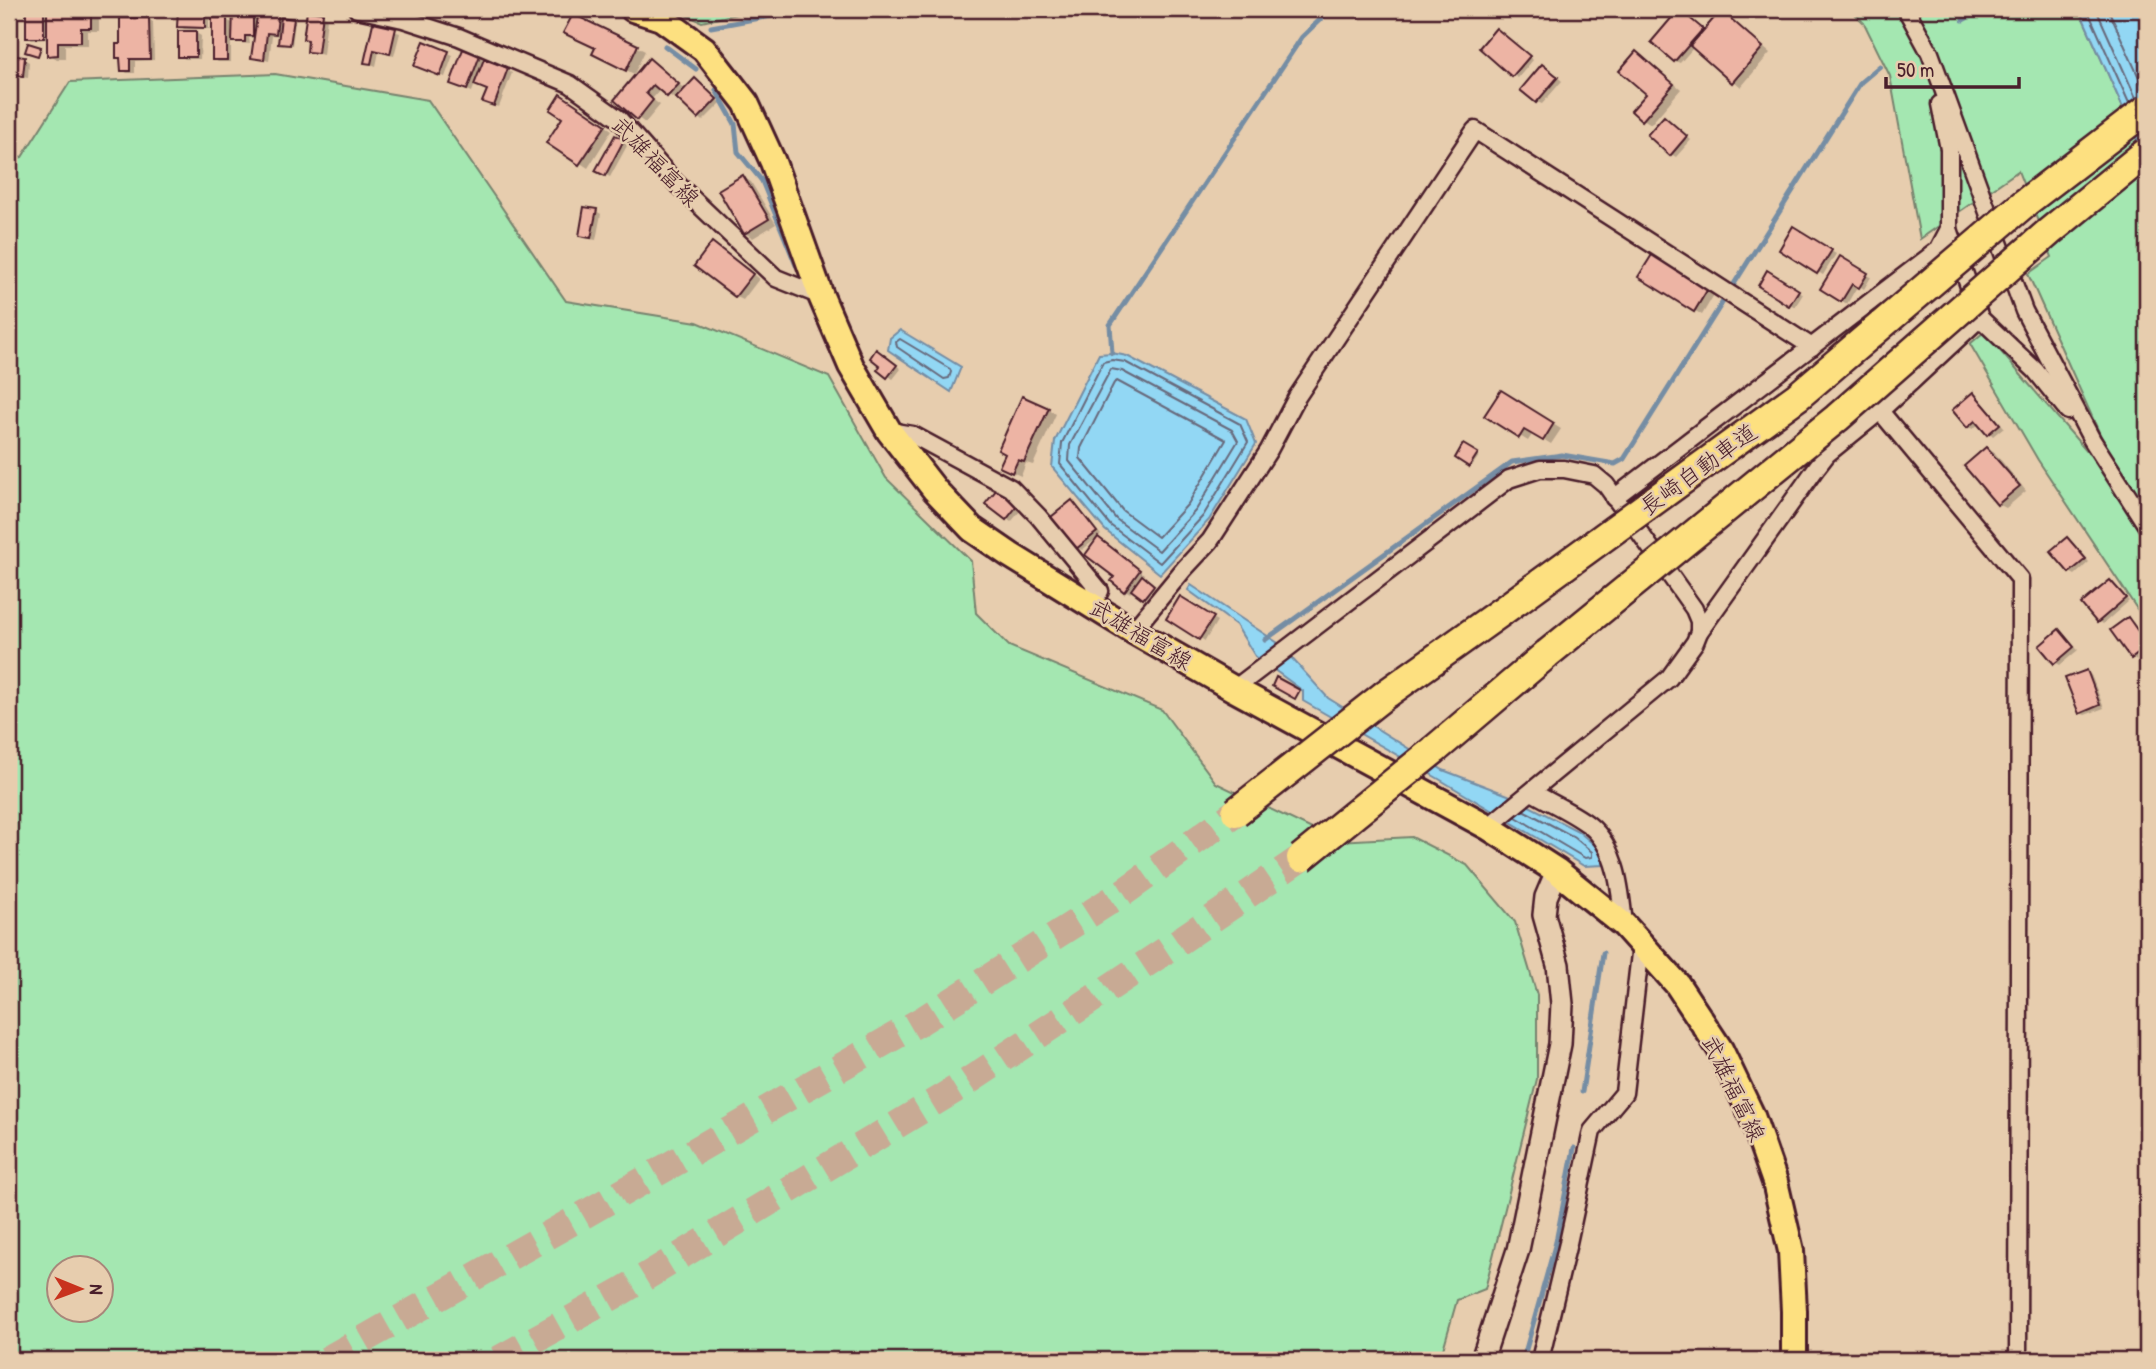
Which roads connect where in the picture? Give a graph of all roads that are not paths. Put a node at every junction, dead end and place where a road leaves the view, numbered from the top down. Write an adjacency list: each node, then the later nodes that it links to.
1 (357, 9): 8 (street, 武雄福富線)
2 (634, 9): 8 (main road, 武雄福富線)
3 (1906, 9): 4 (street)
4 (1930, 53): 7 (street); 13 (street)
5 (2147, 108): 21 (highway, 長崎自動車道, bridge)
6 (2147, 152): 23 (highway, 長崎自動車道, bridge)
7 (1949, 229): 9 (street); 10 (street)
8 (821, 296): 12 (main road, 武雄福富線)
9 (1980, 318): 11 (street); 13 (street)
10 (1812, 347): 14 (street); 17 (street)
11 (1880, 411): 18 (street); 30 (street)
12 (889, 431): 16 (main road, 武雄福富線); 16 (street)
13 (2092, 440): 15 (street)
14 (1614, 498): 18 (street); 19 (street)
15 (2147, 526)
16 (1093, 606): 17 (main road, 武雄福富線)
17 (1133, 631): 19 (main road, 武雄福富線)
18 (1699, 632): 20 (street)
19 (1234, 689): 22 (main road, 武雄福富線)
20 (1529, 794): 22 (street); 25 (street)
21 (1236, 812)
22 (1493, 823): 24 (main road, 武雄福富線)
23 (1301, 858)
24 (1558, 872): 25 (main road, 武雄福富線); 27 (street)
25 (1624, 925): 26 (main road, 武雄福富線)
26 (1641, 945): 28 (street); 29 (main road, 武雄福富線)
27 (1482, 1360)
28 (1540, 1360)
29 (1794, 1360)
30 (2018, 1360)

